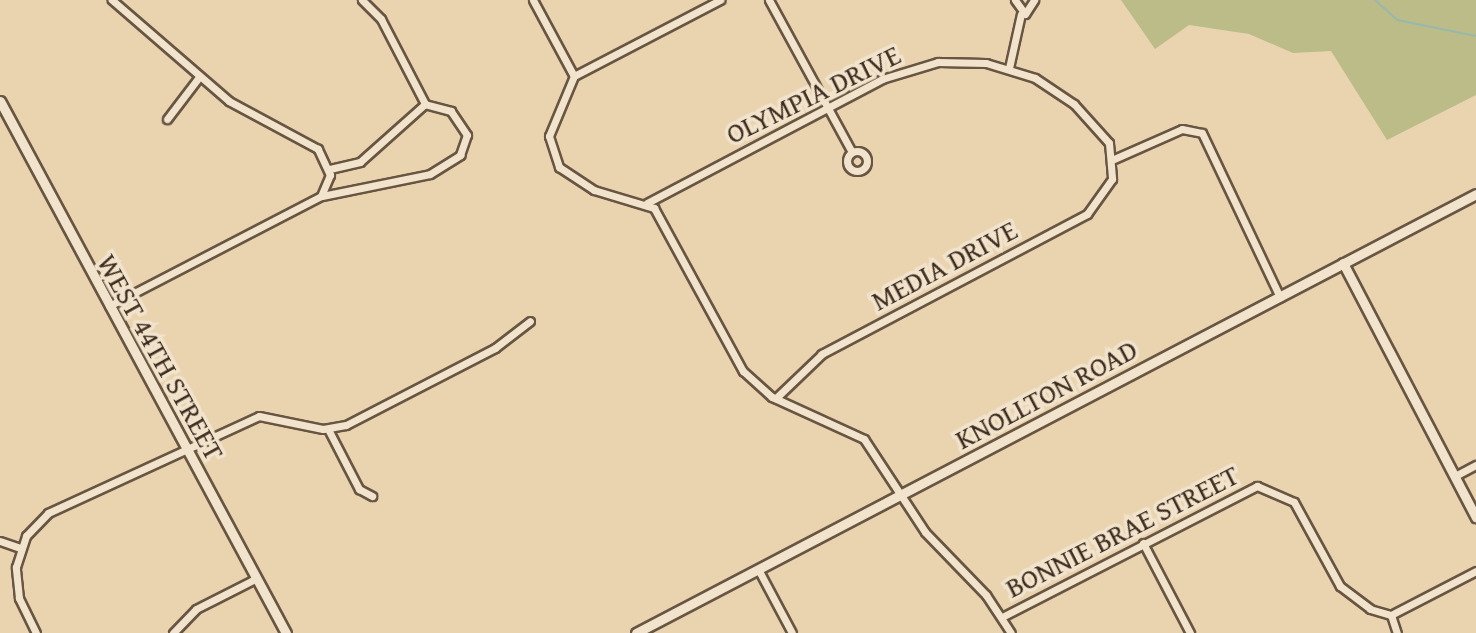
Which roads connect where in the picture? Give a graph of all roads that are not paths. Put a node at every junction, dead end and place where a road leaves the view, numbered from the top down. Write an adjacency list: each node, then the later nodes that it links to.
1 (112, 0): 11 (street)
2 (362, 0): 13 (street)
3 (533, 0): 10 (street)
4 (720, 0): 10 (street)
5 (769, 0): 14 (street)
6 (1015, 0): 8 (street)
7 (1034, 0): 8 (street)
8 (1021, 14): 9 (street)
9 (1009, 68): 14 (street, OLYMPIA DRIVE); 17 (street, OLYMPIA DRIVE)
10 (574, 76): 21 (street)
11 (199, 77): 15 (street); 18 (street)
12 (0, 101): 24 (street, WEST 44TH STREET)
13 (425, 104): 18 (street); 20 (street)
14 (829, 106): 16 (street); 21 (street, OLYMPIA DRIVE)
15 (167, 119)
16 (852, 152)
17 (1114, 159): 23 (street); 26 (street, MEDIA DRIVE)
18 (330, 169): 20 (street)
19 (1476, 194): 22 (street, KNOLLTON ROAD)
20 (321, 196): 24 (street)
21 (647, 203): 26 (street)
22 (1343, 263): 23 (street, KNOLLTON ROAD); 30 (street)
23 (1280, 297): 31 (street, KNOLLTON ROAD)
24 (107, 307): 28 (street, WEST 44TH STREET)
25 (530, 321): 27 (street)
26 (776, 398): 31 (street)
27 (328, 429): 28 (street); 32 (street)
28 (189, 451): 36 (street); 39 (street, WEST 44TH STREET)
29 (1476, 465): 30 (street)
30 (1455, 476): 33 (street)
31 (901, 494): 37 (street, KNOLLTON ROAD); 41 (street)
32 (372, 496)
33 (1476, 517)
34 (0, 541): 36 (street)
35 (1143, 543): 40 (street, BONNIE BRAE STREET); 41 (street, BONNIE BRAE STREET); 48 (street)
36 (20, 548): 42 (street)
37 (758, 569): 45 (street, KNOLLTON ROAD); 46 (street)
38 (1476, 571): 40 (street)
39 (257, 578): 43 (street); 44 (street, WEST 44TH STREET)
40 (1391, 615): 49 (street)
41 (1002, 617): 47 (street)
42 (36, 633)
43 (173, 633)
44 (286, 633)
45 (636, 633)
46 (792, 633)
47 (1011, 633)
48 (1190, 633)
49 (1397, 633)

